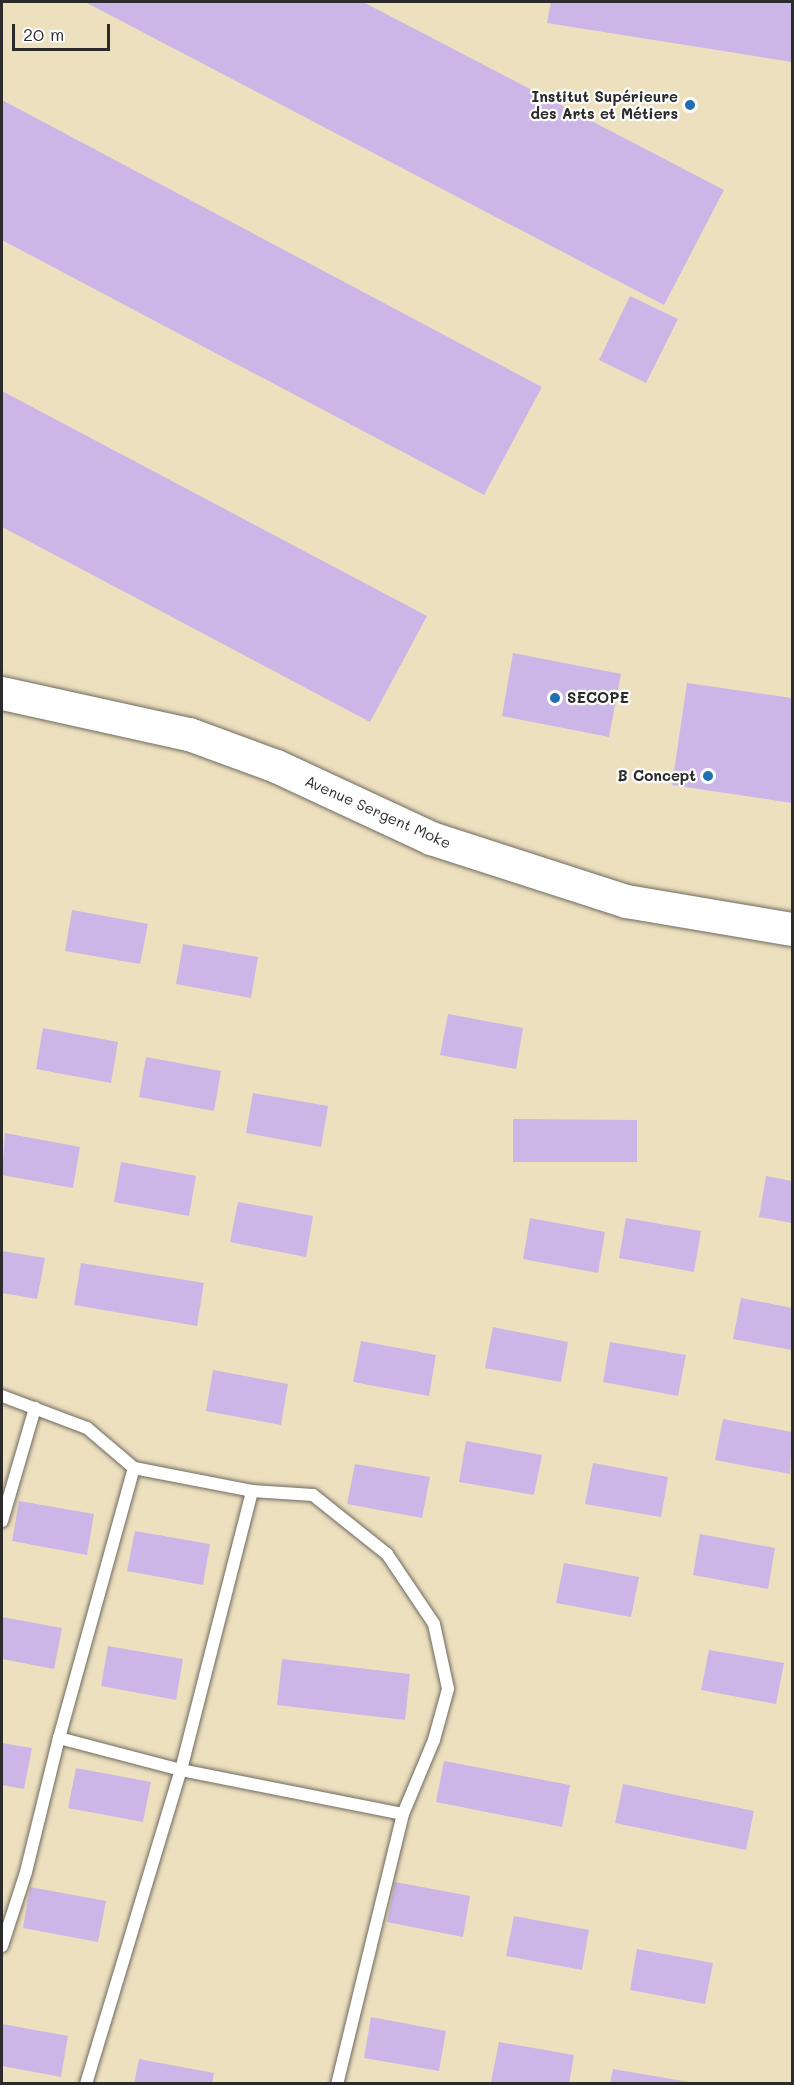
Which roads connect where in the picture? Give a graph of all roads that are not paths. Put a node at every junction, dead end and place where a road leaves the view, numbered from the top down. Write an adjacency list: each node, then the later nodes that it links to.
1 (2, 693): 2 (main road, Avenue Sergent Moke)
2 (792, 928)
3 (2, 1396): 4 (lane)
4 (34, 1408): 5 (lane); 7 (lane)
5 (134, 1468): 6 (lane); 8 (lane)
6 (252, 1491): 9 (lane); 10 (lane)
7 (2, 1521)
8 (58, 1737): 9 (lane); 11 (lane)
9 (181, 1770): 10 (lane); 12 (lane)
10 (403, 1814): 13 (lane)
11 (2, 1946)
12 (86, 2084)
13 (337, 2084)

